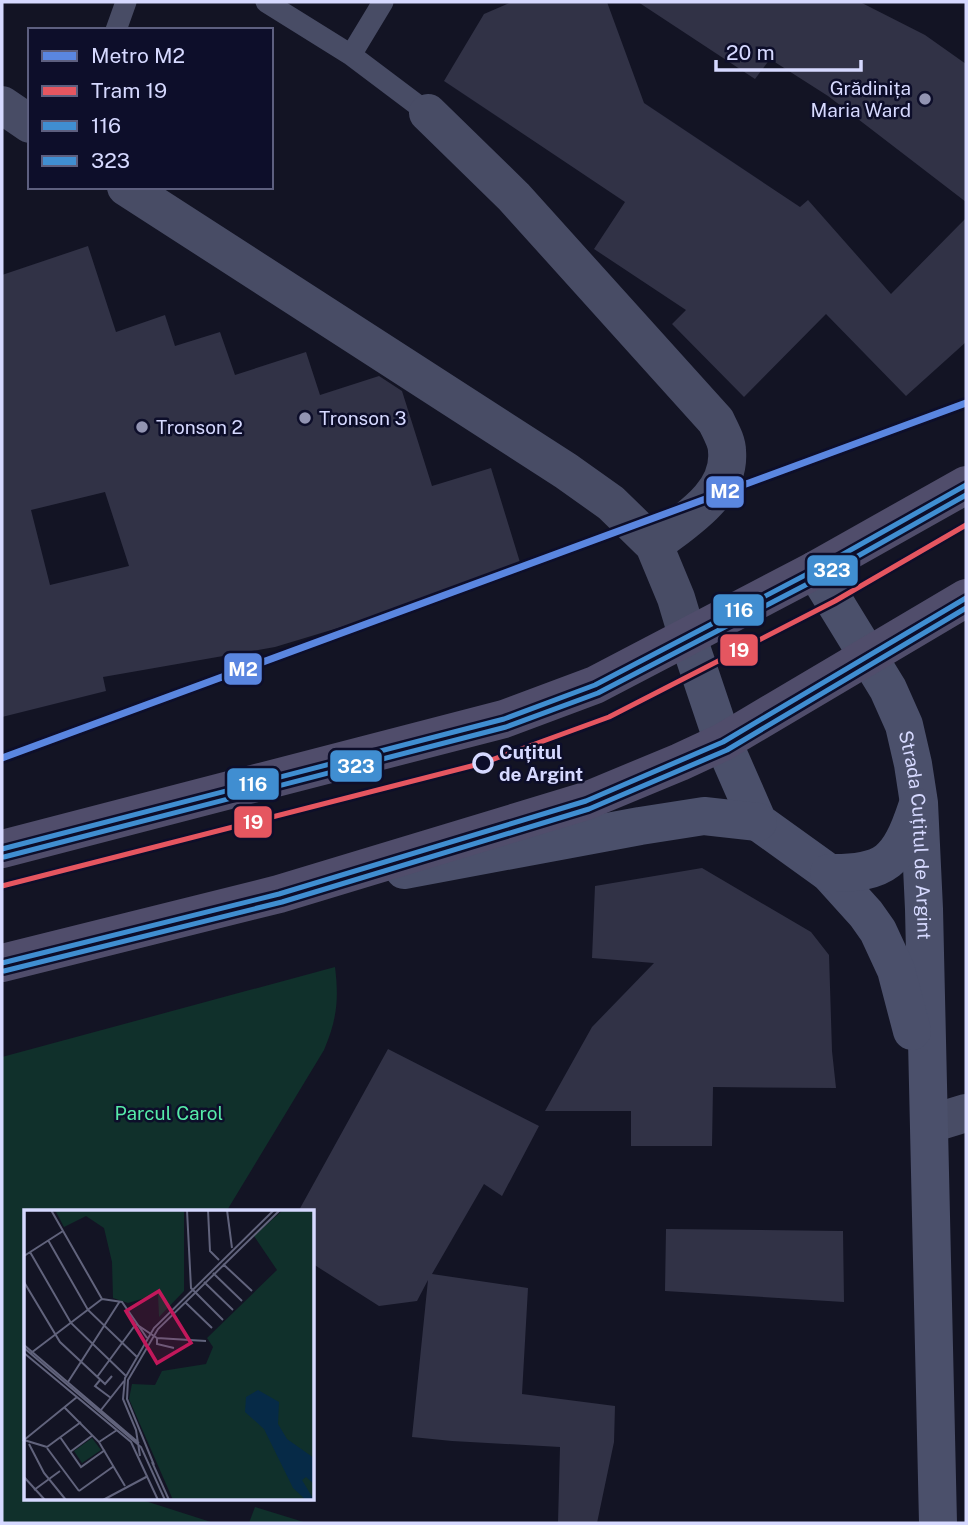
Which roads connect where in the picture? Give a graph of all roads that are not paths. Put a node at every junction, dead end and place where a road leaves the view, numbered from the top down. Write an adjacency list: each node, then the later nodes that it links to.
1 (126, 2): 4 (lane)
2 (266, 2): 5 (lane)
3 (383, 2): 5 (lane)
4 (117, 28)
5 (351, 55): 7 (lane)
6 (2, 105): 8 (street)
7 (429, 113): 11 (street)
8 (28, 123)
9 (129, 189): 11 (street)
10 (966, 485): 12 (main road)
11 (654, 545): 14 (street)
12 (815, 570): 14 (main road); 15 (street, Strada Cuțitul de Argint)
13 (966, 598): 15 (main road)
14 (688, 638): 16 (street); 19 (main road)
15 (870, 656): 16 (main road); 17 (street, Strada Cuțitul de Argint)
16 (723, 742): 18 (street); 21 (main road)
17 (919, 803): 20 (street); 24 (street, Strada Cuțitul de Argint)
18 (758, 822): 20 (street, Strada Cuțitul de Argint); 21 (street)
19 (2, 849)
20 (829, 873): 24 (street, Strada Cuțitul de Argint)
21 (279, 894): 22 (main road)
22 (2, 963)
23 (966, 1113): 24 (street)
24 (930, 1124): 25 (street, Strada Cuțitul de Argint)
25 (938, 1523)

